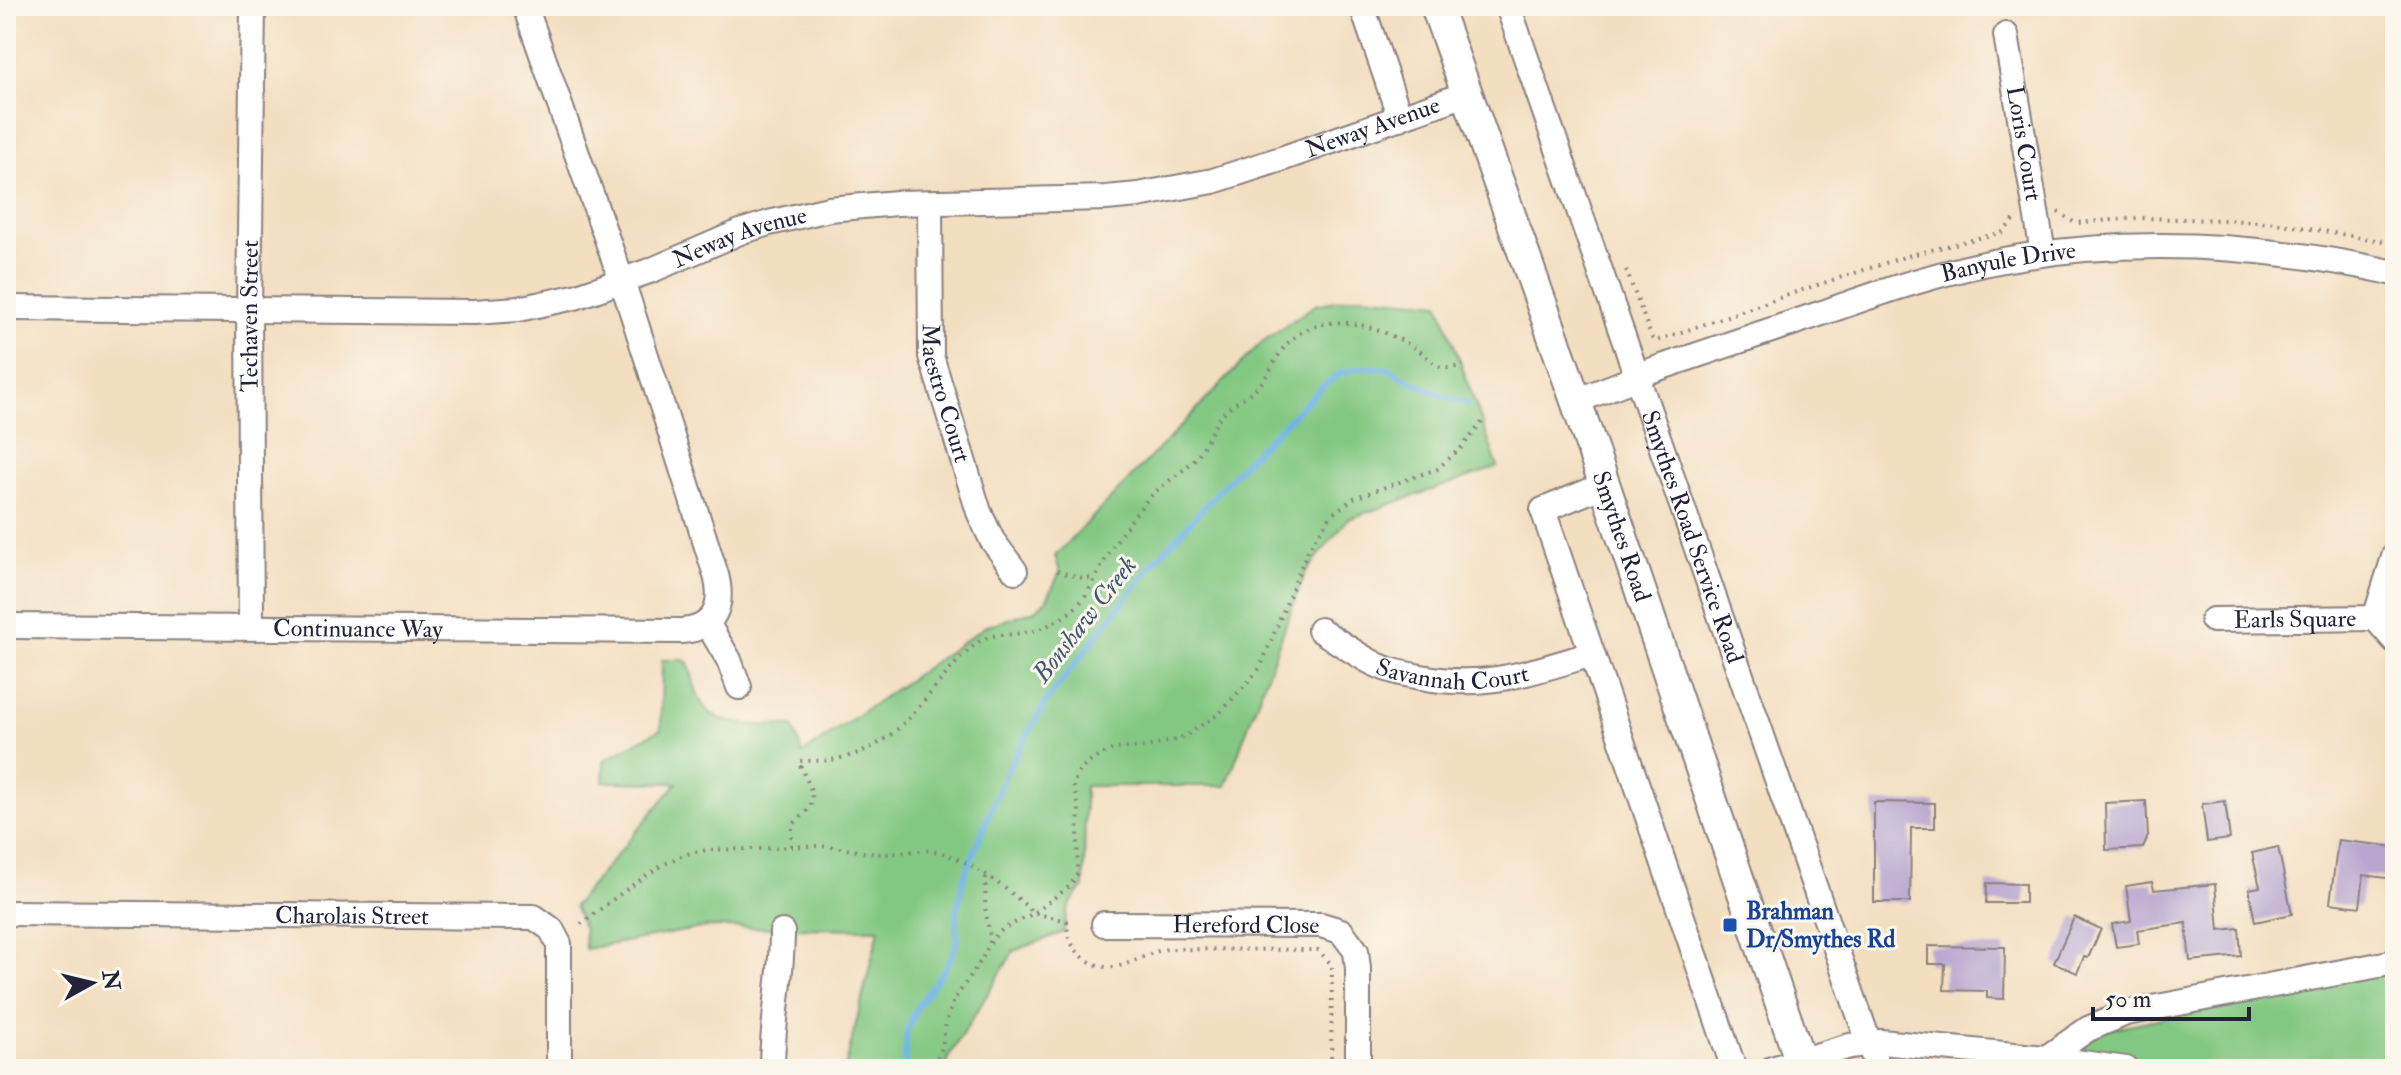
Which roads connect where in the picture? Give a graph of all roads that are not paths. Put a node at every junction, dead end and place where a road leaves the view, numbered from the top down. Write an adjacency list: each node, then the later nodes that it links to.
1 (253, 6): 14 (street, Techaven Street)
2 (525, 6): 12 (street)
3 (1362, 6): 8 (street)
4 (1436, 6): 7 (main road, Smythes Road)
5 (1508, 6): 15 (street, Smythes Road Service Road)
6 (2006, 35): 10 (street, Loris Court)
7 (1466, 94): 8 (street, Neway Avenue); 16 (main road, Smythes Road)
8 (1400, 118): 9 (street, Neway Avenue)
9 (930, 203): 12 (street, Neway Avenue); 19 (street, Maestro Court)
10 (2043, 253): 11 (street, Banyule Drive); 15 (street, Banyule Drive)
11 (2395, 273)
12 (622, 282): 14 (street, Neway Avenue); 22 (street)
13 (6, 308): 14 (street, Neway Avenue)
14 (249, 310): 24 (street, Techaven Street)
15 (1638, 376): 16 (street, Banyule Drive); 33 (street, Smythes Road Service Road)
16 (1576, 401): 17 (main road, Smythes Road)
17 (1604, 485): 27 (street); 35 (main road, Smythes Road)
18 (2395, 554): 20 (street, Earls Square)
19 (1015, 571)
20 (2375, 618): 21 (street, Earls Square); 26 (street, Earls Square)
21 (2213, 620)
22 (707, 623): 24 (street, Continuance Way); 28 (street)
23 (6, 626): 24 (street, Continuance Way)
24 (251, 626)
25 (1320, 630): 27 (street, Savannah Court)
26 (2395, 641)
27 (1592, 654): 39 (street)
28 (739, 687)
29 (6, 913): 36 (street, Charolais Street)
30 (1104, 924): 38 (street, Hereford Close)
31 (782, 932): 37 (street)
32 (2395, 962): 34 (street)
33 (1869, 1043): 34 (street); 35 (street); 40 (street, Smythes Road Service Road)
34 (2046, 1058): 41 (street)
35 (1791, 1066)
36 (559, 1069)
37 (772, 1069)
38 (1358, 1069)
39 (1734, 1069)
40 (1878, 1069)
41 (2126, 1069)

